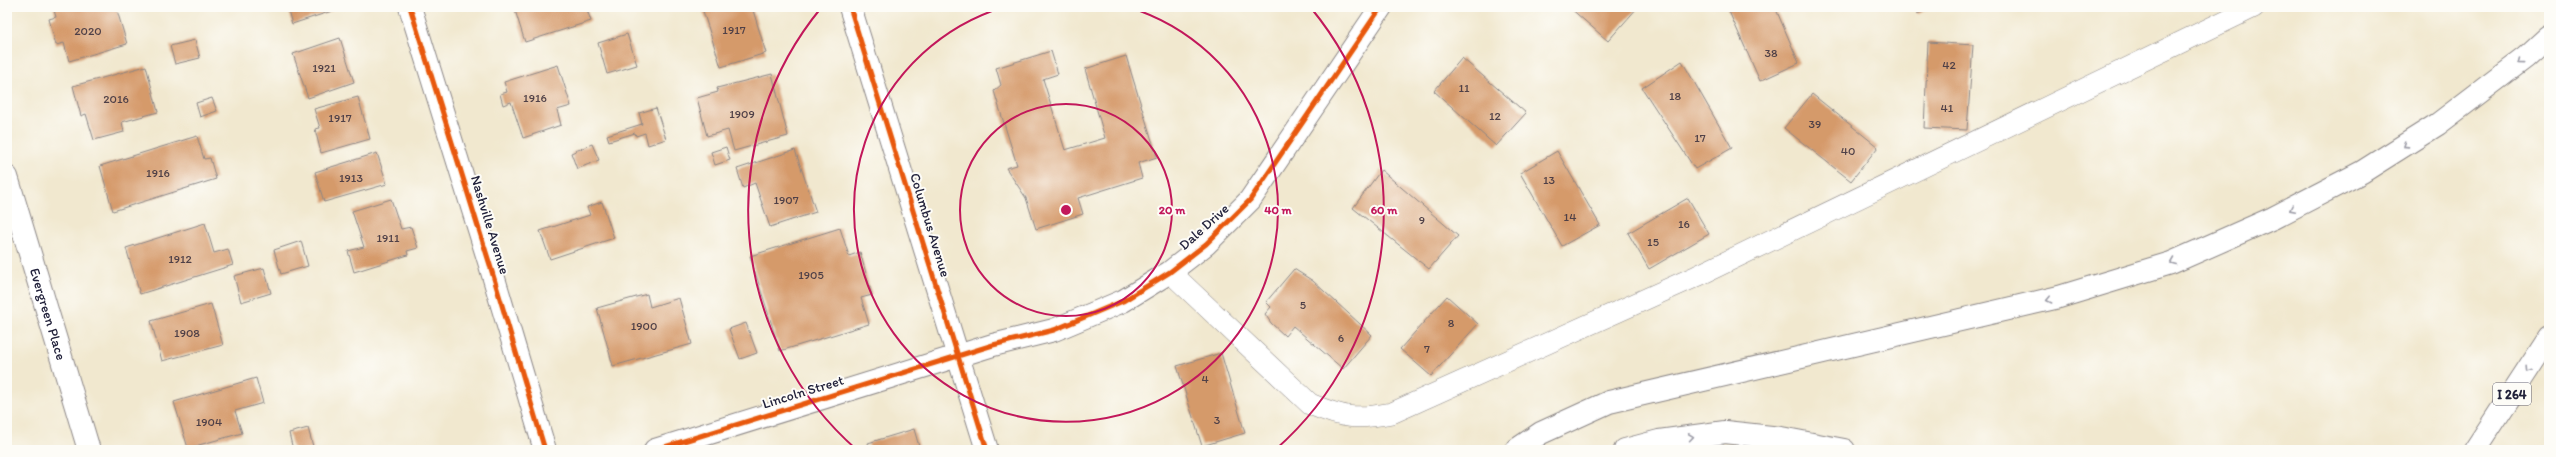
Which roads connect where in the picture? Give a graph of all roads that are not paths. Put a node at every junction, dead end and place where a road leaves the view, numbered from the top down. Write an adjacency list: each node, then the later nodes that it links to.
1 (410, 7): 11 (main road, Nashville Avenue)
2 (850, 7): 9 (main road, Columbus Avenue)
3 (1381, 7): 7 (main road, Dale Drive)
4 (2254, 7): 7 (lane)
5 (2549, 36): 14 (main road, one-way to 14)
6 (7, 178): 10 (main road, Evergreen Place)
7 (1170, 272): 9 (main road, Dale Drive)
8 (2549, 337): 17 (main road, I 264, one-way to 17)
9 (958, 356): 12 (main road, Lincoln Street); 13 (main road, Columbus Avenue)
10 (89, 450)
11 (545, 450)
12 (654, 450)
13 (987, 450)
14 (1516, 450)
15 (1625, 450): 16 (main road, one-way to 16)
16 (1844, 450)
17 (2476, 450)

